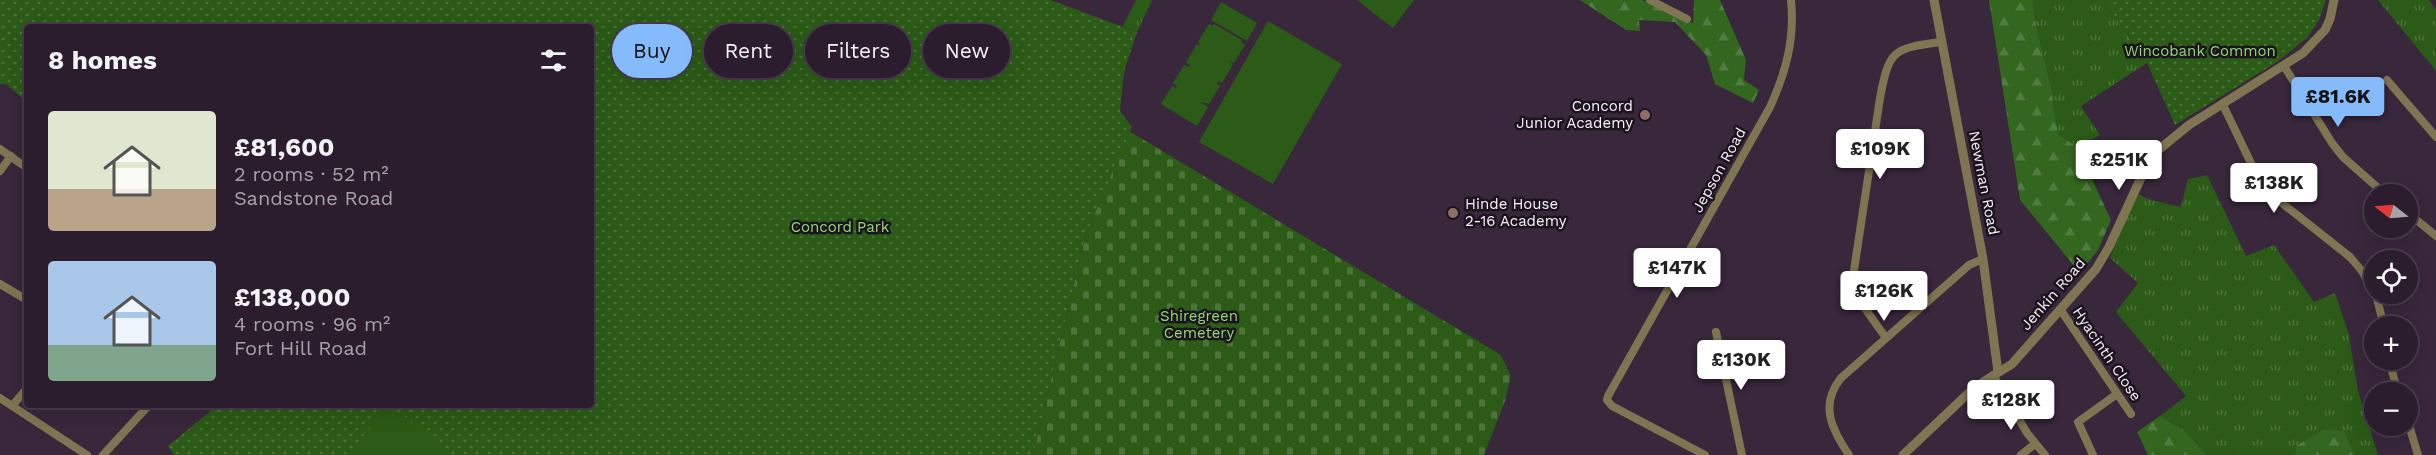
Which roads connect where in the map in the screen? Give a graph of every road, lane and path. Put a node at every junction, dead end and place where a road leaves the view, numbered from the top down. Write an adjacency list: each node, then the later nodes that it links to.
1 (1650, 0): 5 (street)
2 (1791, 0): 34 (street, Jepson Road)
3 (1934, 0): 6 (street, Newman Road)
4 (2334, 0): 7 (street, Jenkin Road)
5 (1687, 19)
6 (1941, 42): 18 (street, Newman Road); 24 (street)
7 (2284, 66): 9 (street, Jenkin Road); 15 (street)
8 (2387, 80): 10 (street)
9 (2223, 105): 19 (street); 22 (street, Jenkin Road)
10 (2436, 137)
11 (0, 149): 12 (street)
12 (11, 156): 13 (street); 14 (street)
13 (24, 166)
14 (0, 171)
15 (2374, 184)
16 (2418, 221): 17 (street)
17 (2436, 235)
18 (1983, 259): 24 (street); 25 (street, Newman Road)
19 (2364, 274)
20 (0, 284): 21 (street)
21 (24, 298)
22 (2060, 309): 25 (street, Jenkin Road); 27 (street, Hyacinth Close)
23 (1716, 332): 37 (street)
24 (1886, 338): 38 (street)
25 (1995, 373): 33 (street); 39 (street, Jenkin Road)
26 (24, 392): 29 (street)
27 (2117, 394): 31 (street, Hyacinth Close); 42 (street)
28 (0, 398): 29 (street)
29 (13, 405): 35 (street)
30 (146, 408): 36 (street)
31 (2131, 414)
32 (2412, 436): 43 (street)
33 (2035, 444): 40 (street); 41 (street)
34 (1700, 454)
35 (87, 455)
36 (104, 455)
37 (1742, 455)
38 (1849, 455)
39 (1903, 455)
40 (2021, 455)
41 (2045, 455)
42 (2093, 455)
43 (2418, 455)

